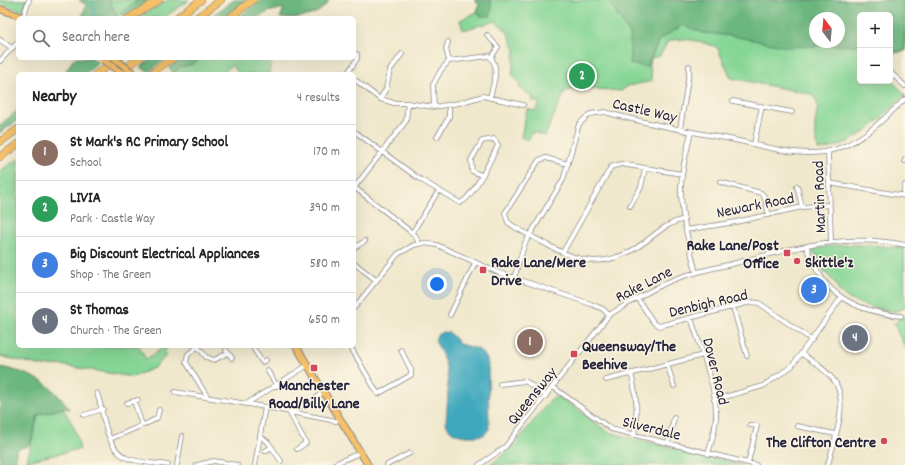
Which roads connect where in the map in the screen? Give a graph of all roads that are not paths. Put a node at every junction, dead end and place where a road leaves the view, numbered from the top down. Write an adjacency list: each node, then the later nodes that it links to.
1 (29, 0): 8 (street)
2 (159, 0): 9 (highway)
3 (201, 0): 10 (highway)
4 (222, 0): 11 (highway)
5 (253, 0): 12 (highway)
6 (0, 9): 7 (main road)
7 (19, 16)
8 (25, 16)
9 (132, 16)
10 (179, 16)
11 (199, 16)
12 (232, 16)
13 (487, 35): 20 (street)
14 (0, 40): 17 (street)
15 (448, 42): 27 (street)
16 (16, 44): 17 (street)
17 (12, 48): 26 (street)
18 (357, 54): 34 (street)
19 (402, 54): 40 (street)
20 (491, 58): 27 (street); 38 (street)
21 (103, 60): 31 (main road, bridge)
22 (116, 60): 29 (highway)
23 (117, 60): 32 (main road, bridge)
24 (137, 60): 30 (highway)
25 (170, 60): 33 (highway)
26 (0, 61)
27 (449, 61): 46 (street)
28 (689, 66): 48 (street)
29 (99, 72)
30 (119, 72)
31 (119, 72)
32 (133, 72)
33 (154, 72)
34 (348, 72)
35 (893, 75): 37 (street)
36 (356, 81): 40 (street)
37 (905, 86)
38 (490, 98): 43 (street); 44 (street)
39 (905, 98): 57 (street)
40 (380, 99): 42 (street)
41 (733, 100): 45 (street)
42 (408, 103): 46 (street); 56 (street)
43 (449, 105): 46 (street); 52 (street)
44 (523, 105)
45 (762, 106): 47 (street); 54 (street)
46 (434, 107)
47 (792, 112)
48 (680, 129): 50 (street, Castle Way); 59 (street, Castle Way)
49 (16, 130): 53 (highway)
50 (691, 132): 54 (street, Castle Way); 61 (street)
51 (356, 133): 56 (street)
52 (437, 137)
53 (0, 142)
54 (754, 144): 57 (street, Castle Way)
55 (16, 145): 58 (highway)
56 (381, 152): 65 (street); 69 (street)
57 (828, 152): 64 (street, Martin Road)
58 (0, 157)
59 (568, 164): 78 (street, Castle Way); 78 (street)
60 (645, 168): 61 (street); 72 (street); 85 (street)
61 (682, 174): 75 (street)
62 (481, 176): 62 (street); 69 (street)
63 (720, 182): 74 (street)
64 (829, 183): 70 (street); 71 (street, Martin Road)
65 (356, 185)
66 (905, 185): 70 (street)
67 (797, 186): 73 (street)
68 (356, 190): 77 (street)
69 (438, 190): 77 (street)
70 (904, 196)
71 (829, 205): 73 (street, Newark Road); 80 (street, Martin Road)
72 (630, 206)
73 (802, 207): 74 (street, Newark Road)
74 (768, 215): 76 (street, Newark Road)
75 (684, 219): 76 (street); 85 (street)
76 (686, 230): 88 (street)
77 (412, 233): 81 (street)
78 (530, 235): 85 (street); 89 (street, Castle Way)
79 (365, 241): 84 (street)
80 (832, 242): 82 (street, Rake Lane); 83 (street, Rake Lane)
81 (419, 244): 86 (street, Rake Lane); 90 (street)
82 (905, 245)
83 (806, 246): 88 (street, Rake Lane); 92 (street)
84 (356, 247)
85 (563, 252)
86 (475, 263): 89 (street, Rake Lane); 95 (street)
87 (356, 265): 90 (street)
88 (696, 273): 91 (street, Rake Lane)
89 (514, 278): 96 (street, Rake Lane)
90 (376, 280): 93 (street)
91 (637, 298): 96 (street, Rake Lane); 98 (street, Denbigh Road)
92 (841, 298): 97 (street); 99 (street)
93 (356, 305)
94 (733, 307): 98 (street, Denbigh Road); 99 (street, Denbigh Road); 108 (street)
95 (450, 314)
96 (609, 315): 119 (street, Queensway)
97 (901, 316)
98 (691, 318): 107 (street, Dover Road)
99 (812, 340): 106 (street)
100 (196, 348): 123 (street)
101 (200, 348): 109 (street)
102 (253, 348): 110 (street)
103 (300, 348): 112 (main road)
104 (351, 348): 105 (street)
105 (401, 350)
106 (802, 354): 125 (street); 138 (street)
107 (702, 355): 111 (street); 125 (street, Dover Road)
108 (748, 356)
109 (232, 358)
110 (266, 360)
111 (667, 364): 114 (street); 118 (street)
112 (308, 365): 117 (street); 120 (main road)
113 (267, 370): 117 (street)
114 (631, 374): 115 (street); 139 (street)
115 (606, 380)
116 (500, 384): 124 (street)
117 (276, 386): 127 (street)
118 (674, 386)
119 (553, 387): 124 (street, Queensway); 139 (street, Silverdale)
120 (324, 391): 131 (street); 133 (main road)
121 (175, 392): 123 (street)
122 (97, 393): 129 (street)
123 (207, 396): 127 (street)
124 (546, 396): 160 (street, Queensway)
125 (714, 400): 149 (street, Dover Road)
126 (127, 403): 136 (street)
127 (246, 404): 128 (street)
128 (266, 407): 131 (street); 141 (street)
129 (103, 409): 132 (street); 142 (street)
130 (159, 410): 136 (street)
131 (289, 412): 133 (street); 145 (street)
132 (84, 415)
133 (340, 418): 147 (main road)
134 (674, 418): 143 (street)
135 (750, 425): 151 (street)
136 (142, 426): 142 (street)
137 (797, 426): 138 (street)
138 (835, 434): 162 (street)
139 (634, 435): 143 (street, Silverdale)
140 (182, 436): 153 (street)
141 (260, 436): 144 (street); 156 (street)
142 (110, 439): 152 (street)
143 (668, 443): 149 (street, Silverdale)
144 (272, 447): 146 (street); 150 (street)
145 (297, 449)
146 (265, 451)
147 (360, 453): 157 (street); 158 (main road)
148 (410, 453): 159 (street)
149 (708, 454): 151 (street, Silverdale)
150 (281, 461)
151 (748, 463): 161 (street, Silverdale)
152 (168, 465)
153 (177, 465)
154 (198, 465): 155 (street)
155 (237, 465)
156 (255, 465)
157 (332, 465)
158 (368, 465)
159 (388, 465)
160 (479, 465)
161 (756, 465)
162 (828, 465)

